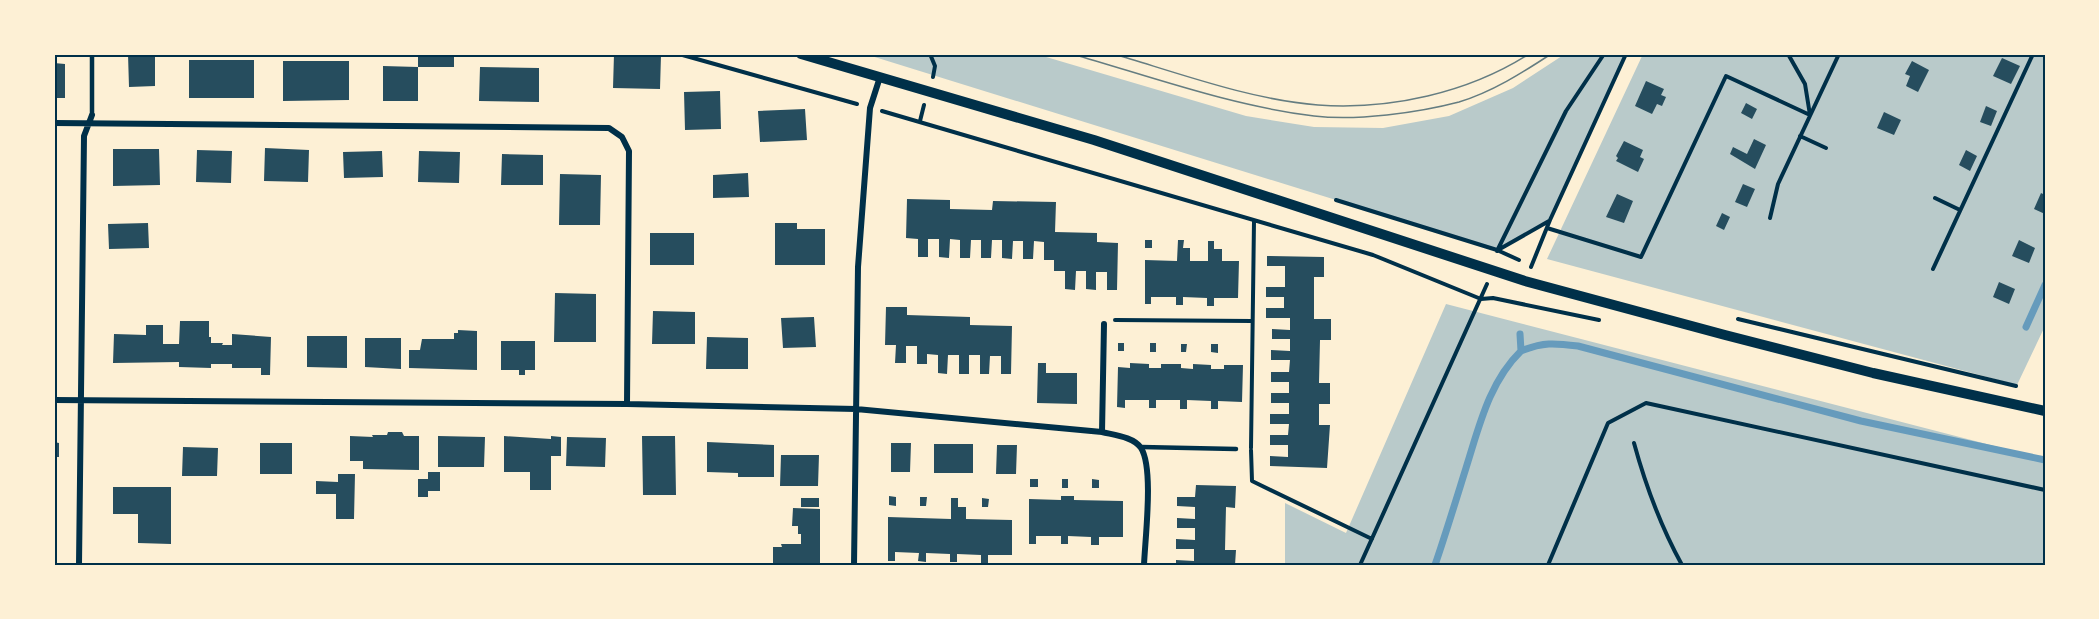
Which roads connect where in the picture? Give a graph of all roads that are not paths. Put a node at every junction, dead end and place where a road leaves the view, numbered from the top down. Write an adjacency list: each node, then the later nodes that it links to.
1 (92, 54): 4 (lane)
2 (801, 54): 3 (street)
3 (880, 77): 11 (street); 12 (street)
4 (92, 115): 6 (street)
5 (54, 123): 6 (street)
6 (89, 124): 9 (street); 10 (street)
7 (1104, 324): 13 (street)
8 (54, 400): 9 (street)
9 (81, 401): 10 (street); 16 (street)
10 (627, 404): 11 (street)
11 (856, 409): 13 (street); 17 (street)
12 (2045, 411)
13 (1102, 432): 14 (street)
14 (1141, 447): 15 (lane); 18 (street)
15 (1236, 449)
16 (79, 565)
17 (854, 565)
18 (1144, 565)

